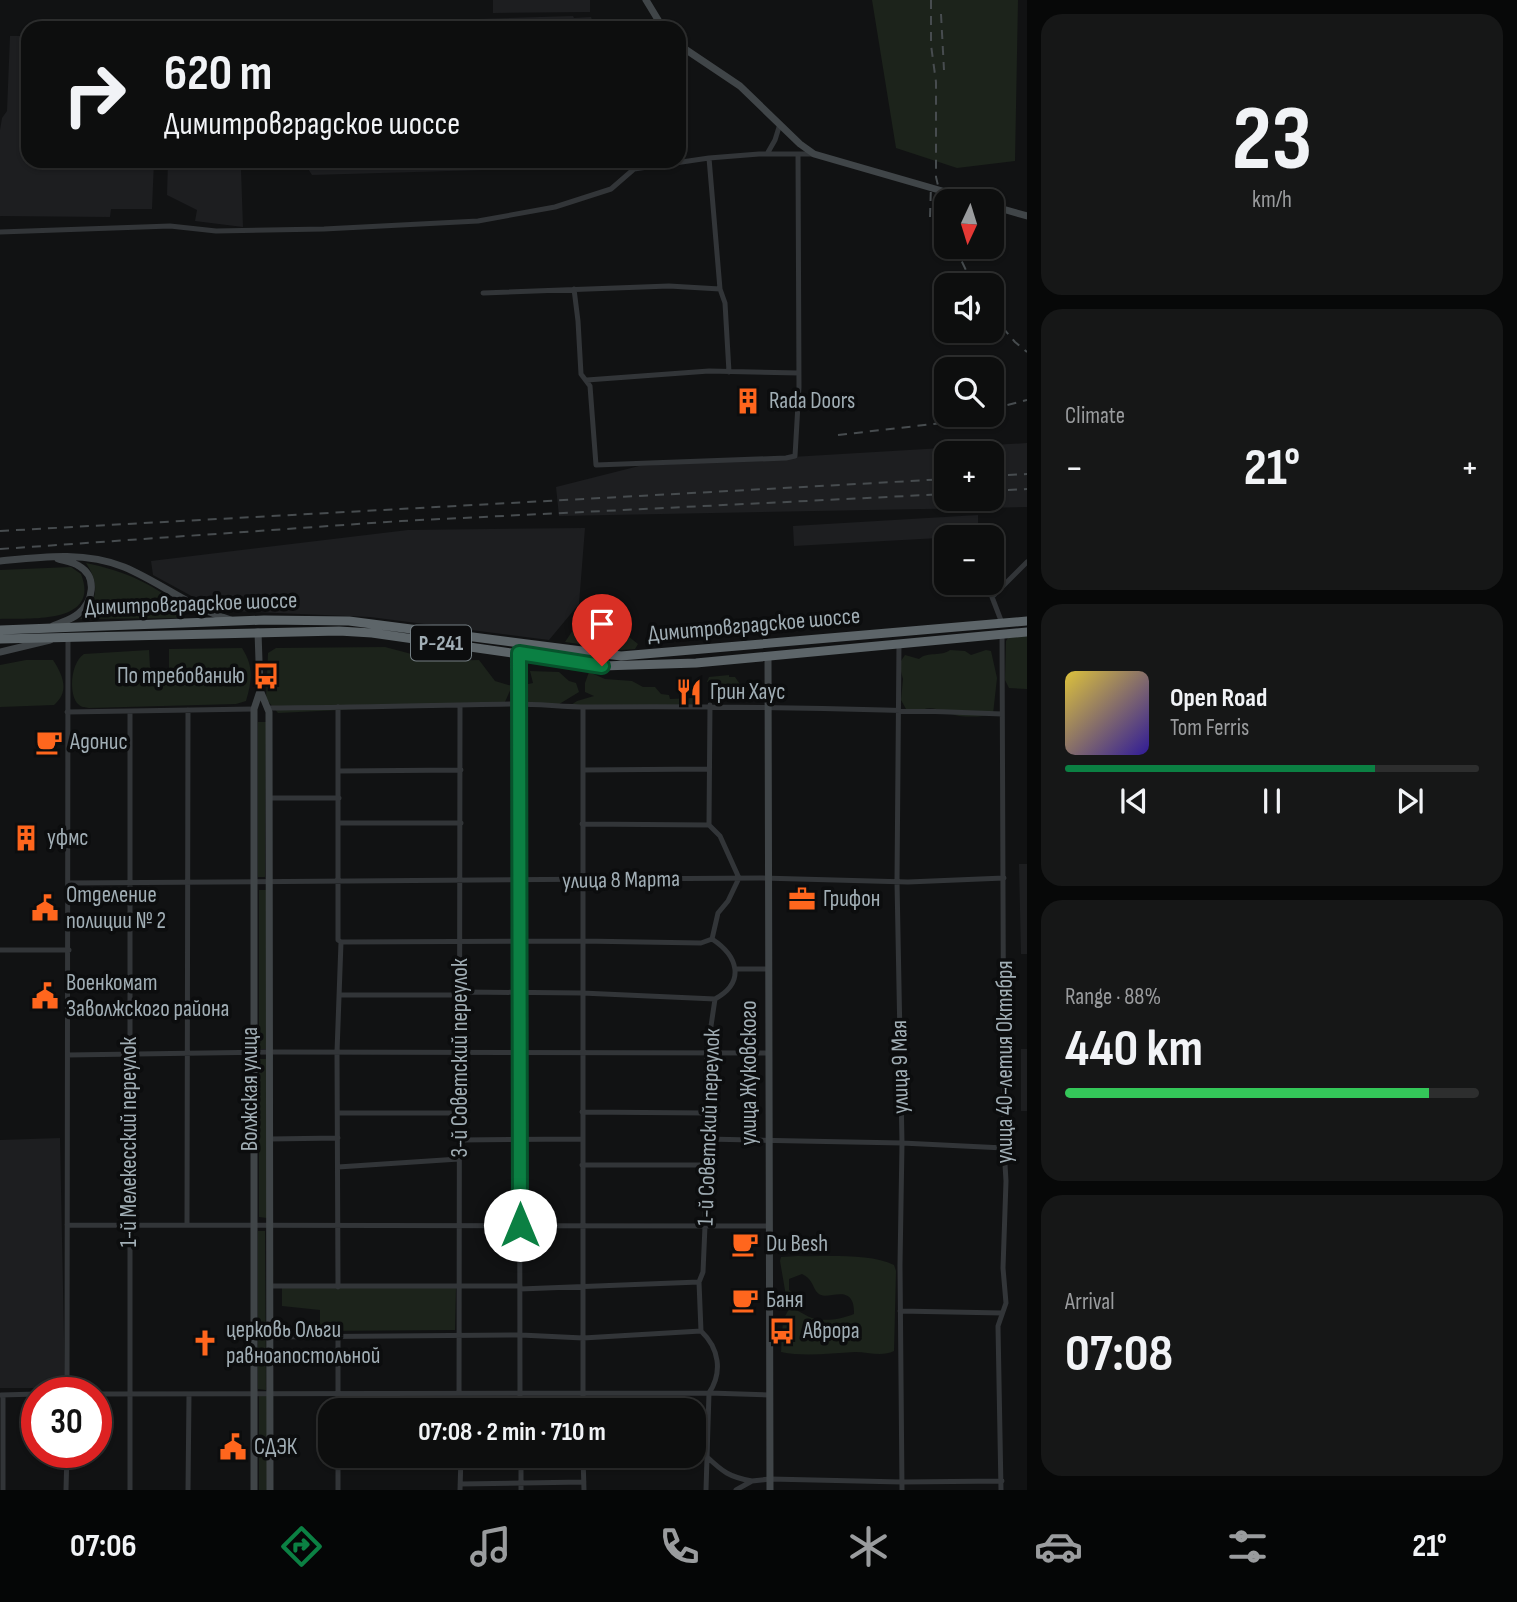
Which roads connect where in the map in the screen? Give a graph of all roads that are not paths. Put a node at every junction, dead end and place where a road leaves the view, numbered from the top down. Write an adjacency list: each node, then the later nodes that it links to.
1 (646, 0): 2 (main road)
2 (659, 21)
3 (686, 50): 4 (main road)
4 (780, 124): 5 (street); 7 (main road)
5 (767, 154): 6 (street); 8 (street)
6 (798, 154): 7 (street); 19 (street)
7 (814, 154): 11 (main road)
8 (709, 158): 9 (street); 16 (street)
9 (686, 161)
10 (641, 168): 14 (street)
11 (935, 189)
12 (1004, 209): 13 (main road)
13 (1027, 216)
14 (0, 232)
15 (574, 289): 16 (street); 17 (street); 20 (street)
16 (720, 289): 18 (street)
17 (483, 293)
18 (729, 372): 19 (street); 20 (street)
19 (799, 373): 20 (street)
20 (587, 380)
21 (47, 557): 22 (main road); 25 (main road); 28 (main road)
22 (0, 561)
23 (1027, 562): 24 (street)
24 (1001, 618): 27 (highway, Димитровградское шоссе / Р-241); 36 (highway, Димитровградское шоссе / Р-241)
25 (235, 621): 26 (highway, Димитровградское шоссе / Р-241); 33 (highway, Димитровградское шоссе / Р-241)
26 (257, 621): 30 (highway, Волжская улица); 36 (highway, Димитровградское шоссе / Р-241)
27 (1027, 621)
28 (45, 629): 29 (highway, Р-241); 33 (highway, Р-241)
29 (0, 630)
30 (258, 632): 33 (highway, Димитровградское шоссе / Р-241); 38 (highway, Димитровградское шоссе / Р-241); 40 (main road, Волжская улица)
31 (1027, 632): 32 (highway, Димитровградское шоссе / Р-241)
32 (1002, 633): 35 (highway, Димитровградское шоссе / Р-241); 53 (street, улица 40-летия Октября)
33 (65, 634): 34 (highway, Р-241); 37 (main road); 52 (street)
34 (0, 639)
35 (899, 643): 39 (highway, Димитровградское шоссе / Р-241); 49 (street, улица 9 Мая)
36 (767, 644): 39 (highway)
37 (0, 652)
38 (519, 653): 39 (highway, Димитровградское шоссе / Р-241); 41 (street)
39 (768, 656): 48 (main road, улица Жуковского)
40 (260, 690): 46 (main road, Волжская улица); 47 (main road, Волжская улица)
41 (519, 704): 43 (street); 45 (street); 72 (street)
42 (710, 705): 45 (street); 48 (street); 54 (street)
43 (460, 706): 44 (street); 55 (street, 3-й Советский переулок)
44 (338, 707): 46 (street); 57 (street)
45 (583, 707): 56 (street)
46 (267, 708): 58 (main road, Волжская улица)
47 (254, 709): 51 (street); 68 (main road, Волжская улица)
48 (768, 709): 49 (street); 66 (main road, улица Жуковского)
49 (898, 709): 53 (street); 73 (street, улица 9 Мая)
50 (130, 710): 51 (street); 52 (street); 76 (street, 1-й Мелекесский переулок)
51 (188, 710): 75 (street)
52 (67, 712): 74 (street)
53 (1002, 714): 65 (street, улица 40-летия Октября)
54 (709, 769): 56 (street); 63 (street)
55 (461, 770): 57 (street); 61 (street, 3-й Советский переулок)
56 (583, 770): 62 (street)
57 (339, 771): 59 (street)
58 (269, 798): 59 (street); 69 (main road, Волжская улица)
59 (339, 798): 60 (street)
60 (339, 823): 61 (street); 70 (street)
61 (461, 823): 71 (street, 3-й Советский переулок)
62 (583, 824): 63 (street); 67 (street)
63 (709, 825): 64 (street)
64 (739, 878): 66 (street, улица 8 Марта); 67 (street, улица 8 Марта); 77 (street)
65 (1004, 878): 73 (street, улица 8 Марта); 114 (street, улица 40-летия Октября)
66 (768, 879): 73 (street, улица 8 Марта); 85 (main road, улица Жуковского)
67 (583, 880): 72 (street, улица 8 Марта); 79 (street)
68 (254, 881): 69 (street, улица 8 Марта); 75 (street, улица 8 Марта); 92 (main road, Волжская улица)
69 (269, 881): 70 (street, улица 8 Марта); 93 (main road, Волжская улица)
70 (338, 881): 71 (street, улица 8 Марта); 80 (street)
71 (461, 881): 72 (street, улица 8 Марта); 78 (street, 3-й Советский переулок)
72 (521, 881): 81 (street)
73 (897, 882): 113 (street, улица 9 Мая)
74 (69, 883): 76 (street, улица 8 Марта); 83 (street)
75 (187, 883): 76 (street, улица 8 Марта); 97 (street)
76 (129, 884): 100 (street, 1-й Мелекесский переулок)
77 (712, 939): 79 (street); 84 (street)
78 (460, 941): 80 (street); 81 (street); 88 (street, 3-й Советский переулок)
79 (582, 941): 81 (street); 87 (street)
80 (341, 942): 89 (street)
81 (520, 942): 86 (street)
82 (0, 950): 83 (street)
83 (69, 950): 101 (street)
84 (735, 969): 85 (street); 90 (street, 1-й Советский переулок)
85 (768, 969): 99 (main road, улица Жуковского)
86 (520, 992): 87 (street); 88 (street); 96 (street)
87 (582, 993): 90 (street); 91 (street)
88 (461, 994): 89 (street); 95 (street, 3-й Советский переулок)
89 (339, 995): 94 (street)
90 (715, 999): 98 (street, 1-й Советский переулок)
91 (582, 1051): 96 (street); 98 (street); 102 (street)
92 (253, 1052): 93 (street); 97 (street); 122 (main road, Волжская улица)
93 (270, 1052): 94 (street); 107 (main road, Волжская улица)
94 (337, 1052): 95 (street); 103 (street)
95 (460, 1052): 96 (street); 104 (street, 3-й Советский переулок)
96 (520, 1052): 108 (street)
97 (188, 1053): 100 (street); 121 (street)
98 (707, 1053): 99 (street); 105 (street, 1-й Советский переулок)
99 (769, 1053): 112 (main road, улица Жуковского)
100 (129, 1054): 101 (street); 120 (street, 1-й Мелекесский переулок)
101 (68, 1055): 119 (street)
102 (582, 1112): 105 (street); 109 (street)
103 (338, 1113): 104 (street); 106 (street)
104 (459, 1113): 111 (street, 3-й Советский переулок)
105 (706, 1113): 110 (street, 1-й Советский переулок)
106 (338, 1138): 107 (street); 118 (street)
107 (270, 1139): 123 (main road, Волжская улица)
108 (520, 1139): 109 (street); 111 (street); 126 (street)
109 (582, 1139): 116 (street)
110 (706, 1139): 112 (street); 117 (street, 1-й Советский переулок)
111 (459, 1140): 115 (street, 3-й Советский переулок)
112 (769, 1140): 113 (street); 129 (main road, улица Жуковского)
113 (902, 1143): 114 (street); 136 (street, улица 9 Мая)
114 (1004, 1148): 137 (street, улица 40-летия Октября)
115 (459, 1159): 118 (street); 125 (street, 3-й Советский переулок)
116 (582, 1165): 117 (street); 127 (street)
117 (705, 1165): 128 (street, 1-й Советский переулок)
118 (338, 1167): 124 (street)
119 (67, 1225): 120 (street); 144 (street)
120 (129, 1225): 121 (street); 150 (street, 1-й Мелекесский переулок)
121 (187, 1225): 122 (street)
122 (254, 1225): 123 (street); 152 (main road, Волжская улица)
123 (270, 1225): 124 (street); 131 (main road, Волжская улица)
124 (338, 1225): 125 (street); 133 (street)
125 (459, 1225): 126 (street); 132 (street, 3-й Советский переулок)
126 (520, 1225): 127 (street); 134 (street)
127 (582, 1226): 128 (street); 135 (street)
128 (705, 1226): 129 (street); 130 (street, 1-й Советский переулок)
129 (769, 1226): 157 (main road, улица Жуковского)
130 (699, 1282): 135 (street); 138 (street, 1-й Советский переулок)
131 (270, 1286): 133 (street); 141 (main road, Волжская улица)
132 (459, 1286): 133 (street); 134 (street); 139 (street, 3-й Советский переулок)
133 (338, 1287)
134 (520, 1287): 135 (street); 140 (street)
135 (582, 1287): 143 (street)
136 (900, 1311): 137 (street); 173 (street, улица 9 Мая)
137 (1002, 1313): 170 (street, улица 40-летия Октября)
138 (701, 1331): 143 (street); 147 (street, 1-й Советский переулок)
139 (458, 1335): 140 (street); 142 (street); 145 (street, 3-й Советский переулок)
140 (521, 1335): 143 (street); 146 (street)
141 (270, 1337): 142 (street); 153 (main road, Волжская улица)
142 (338, 1337): 154 (street)
143 (583, 1338): 156 (street)
144 (67, 1377)
145 (459, 1393): 146 (street); 154 (street); 159 (street, 3-й Советский переулок)
146 (520, 1393): 156 (street); 160 (street)
147 (709, 1393): 156 (street); 157 (street); 161 (street, 1-й Советский переулок)
148 (21, 1394): 155 (street)
149 (112, 1394): 150 (street)
150 (130, 1394): 151 (street); 177 (street, 1-й Мелекесский переулок)
151 (189, 1394): 152 (street); 178 (street)
152 (254, 1394): 153 (street); 179 (main road, Волжская улица)
153 (270, 1394): 154 (street); 180 (main road, Волжская улица)
154 (338, 1394): 158 (street)
155 (2, 1395): 175 (street)
156 (583, 1395)
157 (769, 1395): 168 (main road, улица Жуковского)
158 (338, 1398)
159 (459, 1398)
160 (520, 1398)
161 (706, 1456): 169 (street)
162 (66, 1468): 176 (street)
163 (338, 1468): 181 (street)
164 (461, 1468): 174 (street)
165 (521, 1468): 171 (street)
166 (583, 1468): 172 (street)
167 (706, 1468): 184 (street, 1-й Советский переулок)
168 (770, 1479): 169 (street); 173 (street); 186 (main road, улица Жуковского)
169 (752, 1480): 185 (street)
170 (1002, 1481): 173 (street); 188 (street, улица 40-летия Октября)
171 (521, 1482): 172 (street); 174 (street); 182 (street)
172 (584, 1482): 183 (street)
173 (902, 1482): 187 (street, улица 9 Мая)
174 (460, 1487)
175 (3, 1490)
176 (66, 1490)
177 (131, 1490)
178 (188, 1490)
179 (254, 1490)
180 (270, 1490)
181 (338, 1490)
182 (521, 1490)
183 (584, 1490)
184 (706, 1490)
185 (736, 1490)
186 (770, 1490)
187 (902, 1490)
188 (1002, 1490)

